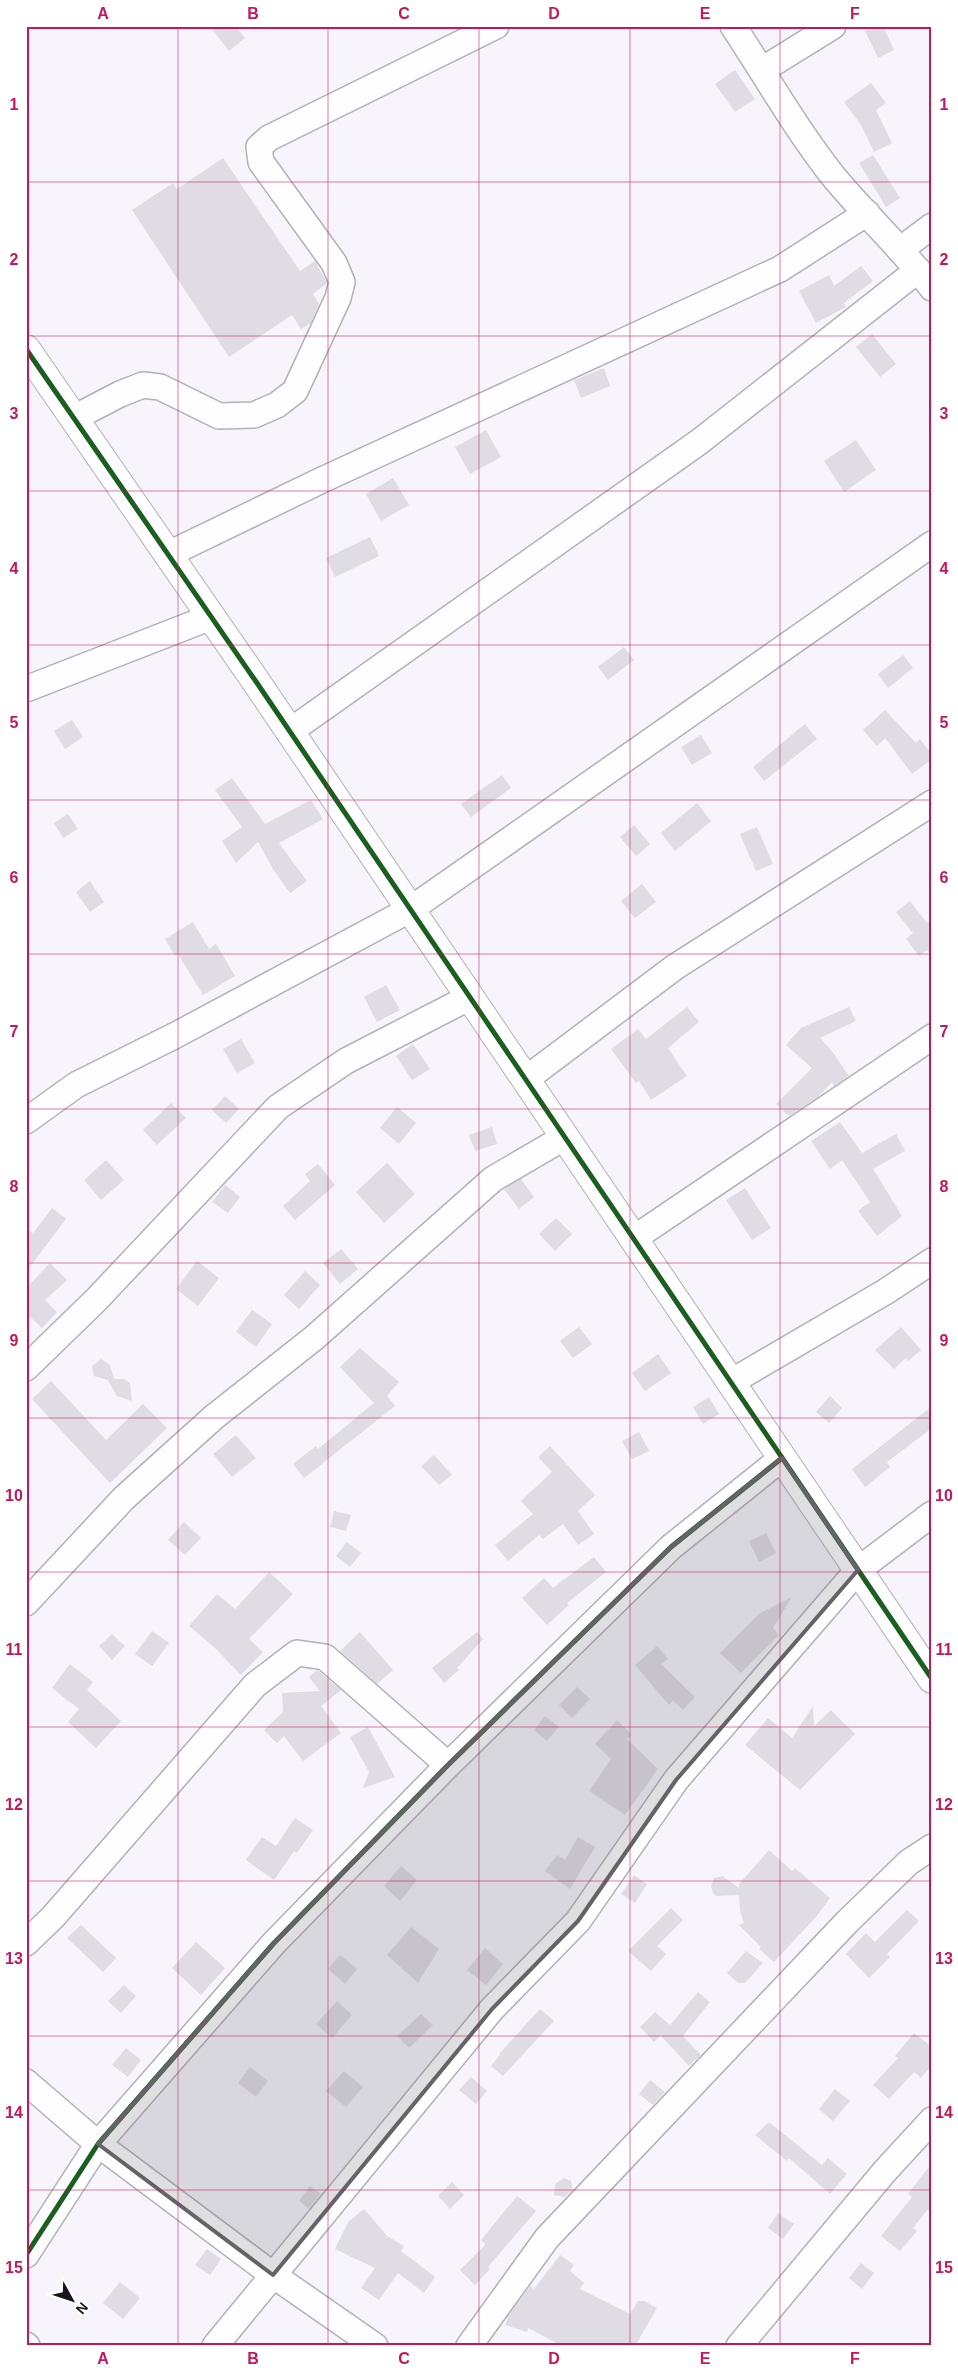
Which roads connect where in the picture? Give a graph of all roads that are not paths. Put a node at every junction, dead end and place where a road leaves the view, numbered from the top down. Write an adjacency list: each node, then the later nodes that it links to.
1 (496, 26): 10 (street)
2 (733, 26): 4 (street)
3 (833, 26): 4 (street)
4 (762, 70): 5 (street)
5 (867, 213): 7 (street); 12 (street)
6 (932, 226): 7 (street)
7 (900, 250): 8 (street)
8 (925, 279): 15 (street)
9 (26, 349): 10 (street)
10 (74, 418): 12 (street)
11 (932, 544): 17 (street)
12 (167, 555): 13 (street)
13 (211, 617): 14 (street); 15 (street)
14 (26, 689)
15 (290, 732): 17 (street)
16 (932, 803): 20 (street)
17 (411, 909): 18 (street); 21 (street)
18 (470, 997): 20 (street); 25 (street)
19 (932, 1037): 23 (street)
20 (526, 1079): 22 (street)
21 (26, 1121)
22 (565, 1137): 23 (street); 30 (street)
23 (633, 1239): 26 (street)
24 (932, 1260): 26 (street)
25 (26, 1368)
26 (731, 1382): 27 (street)
27 (782, 1458): 29 (street); 32 (street)
28 (932, 1514): 29 (street)
29 (858, 1570): 31 (street); 39 (street)
30 (26, 1603)
31 (932, 1679)
32 (448, 1765): 34 (street); 37 (street)
33 (932, 1848): 42 (street)
34 (26, 1943)
35 (26, 2082): 37 (street)
36 (932, 2120): 43 (street)
37 (98, 2144): 38 (street); 39 (street)
38 (26, 2254)
39 (273, 2275): 40 (street); 41 (street)
40 (215, 2346)
41 (375, 2346)
42 (469, 2346)
43 (739, 2346)

